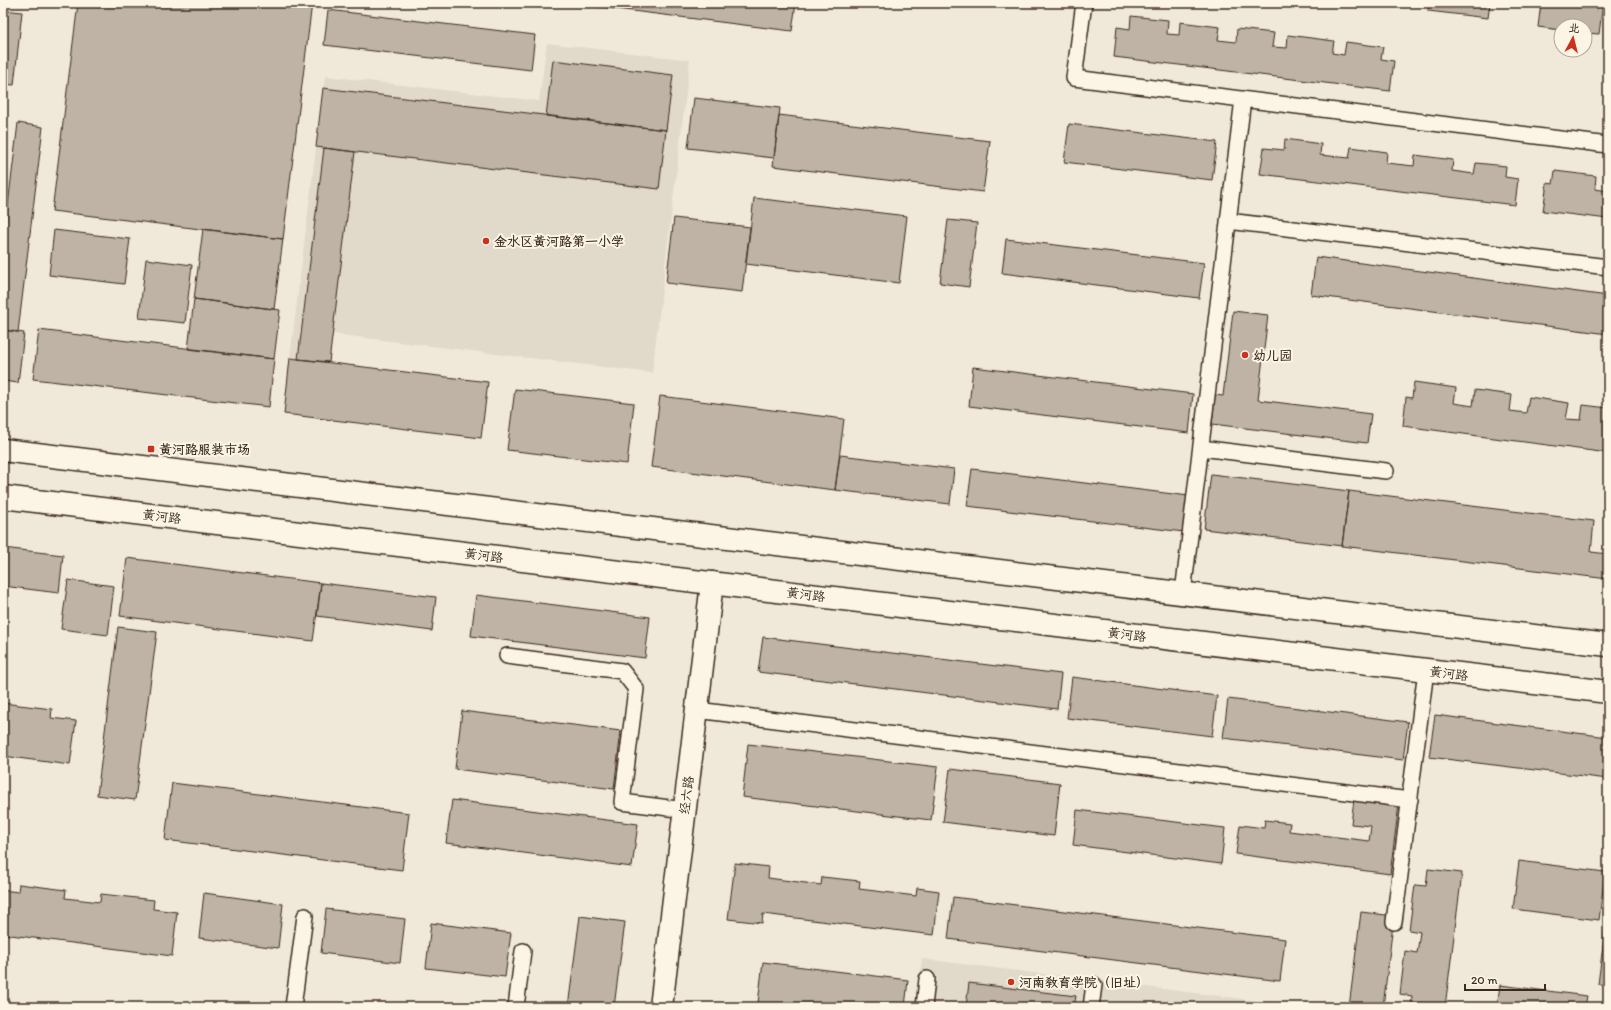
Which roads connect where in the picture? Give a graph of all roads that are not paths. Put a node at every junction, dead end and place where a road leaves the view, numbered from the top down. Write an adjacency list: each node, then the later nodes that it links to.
1 (1084, 3): 2 (lane)
2 (1243, 99): 3 (lane); 4 (lane)
3 (1608, 145)
4 (1228, 221): 5 (lane); 6 (lane)
5 (1608, 267)
6 (1201, 448): 8 (lane); 11 (lane)
7 (3, 450): 11 (main road)
8 (1386, 471)
9 (3, 497): 10 (main road, 黄河路)
10 (712, 583): 14 (main road, 黄河路); 16 (main road, 经六路)
11 (1183, 594): 12 (main road)
12 (1608, 645)
13 (507, 656): 18 (lane)
14 (1426, 670): 15 (main road, 黄河路); 17 (lane)
15 (1608, 692)
16 (697, 710): 17 (lane); 18 (main road, 经六路)
17 (1410, 800): 20 (lane)
18 (685, 810): 26 (main road, 经六路)
19 (305, 916): 24 (lane)
20 (1394, 922)
21 (523, 951): 25 (lane)
22 (928, 979): 27 (lane)
23 (1094, 985): 28 (lane)
24 (293, 1007)
25 (516, 1007)
26 (661, 1007)
27 (924, 1007)
28 (1091, 1007)

